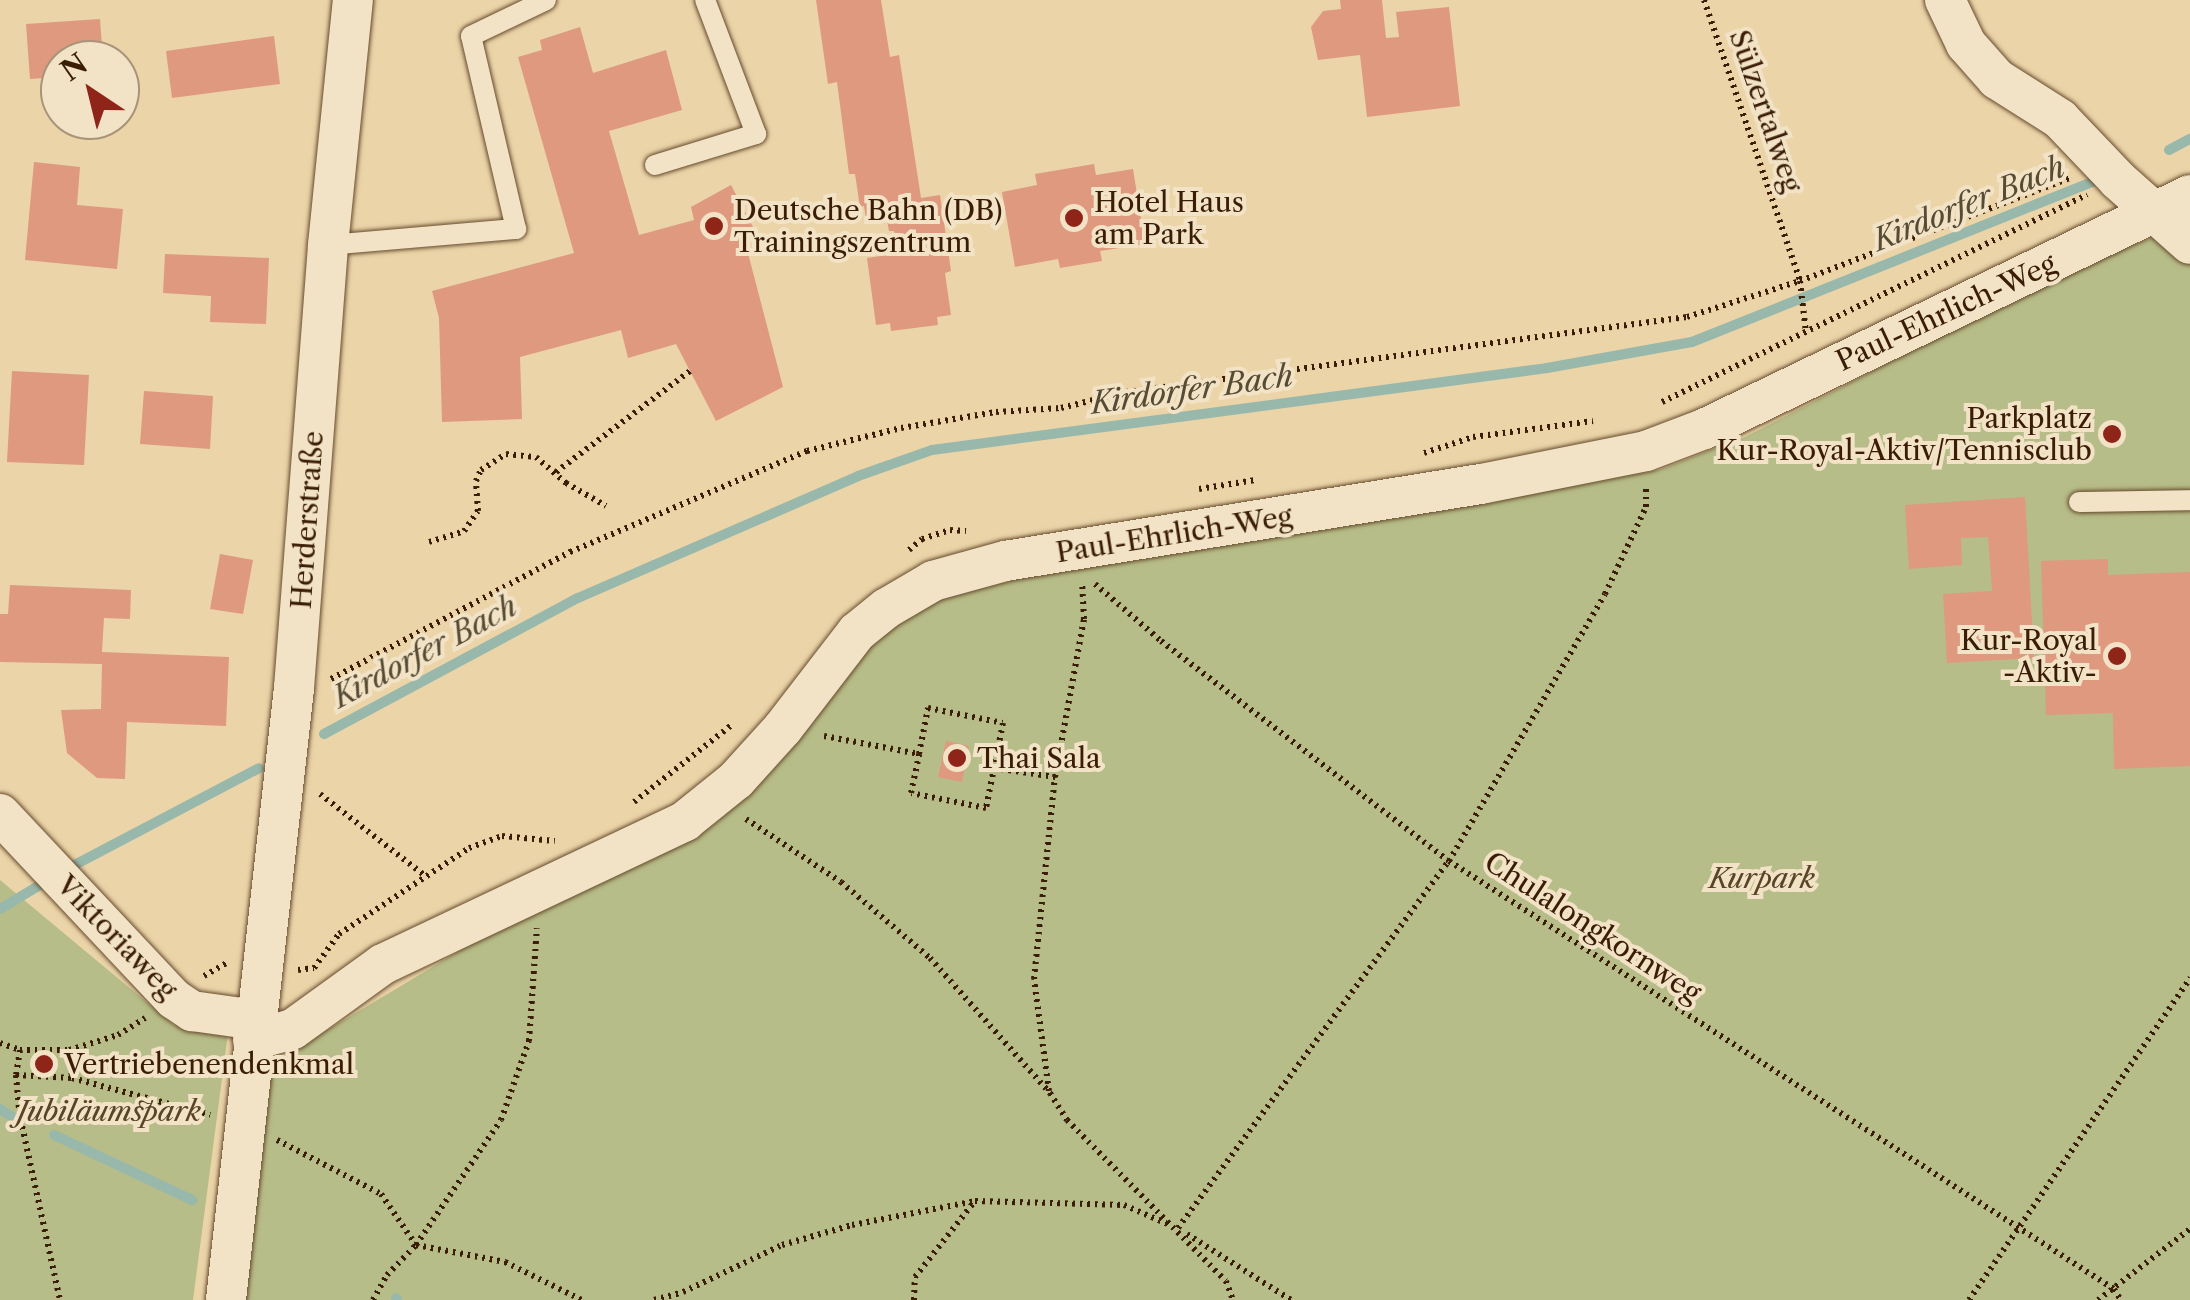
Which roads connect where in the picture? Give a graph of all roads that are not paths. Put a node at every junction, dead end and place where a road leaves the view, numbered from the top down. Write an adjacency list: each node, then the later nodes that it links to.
1 (352, 0): 9 (street, Herderstraße)
2 (546, 0): 9 (lane)
3 (705, 0): 5 (lane)
4 (1945, 0): 7 (street)
5 (656, 164)
6 (2190, 194): 7 (street, Paul-Ehrlich-Weg)
7 (2154, 213): 8 (street); 13 (street, Paul-Ehrlich-Weg)
8 (2190, 244)
9 (328, 245): 13 (street, Herderstraße)
10 (2190, 500): 11 (lane)
11 (2079, 502)
12 (0, 814): 13 (street, Viktoriaweg)
13 (255, 1030): 14 (street, Herderstraße)
14 (226, 1300)

